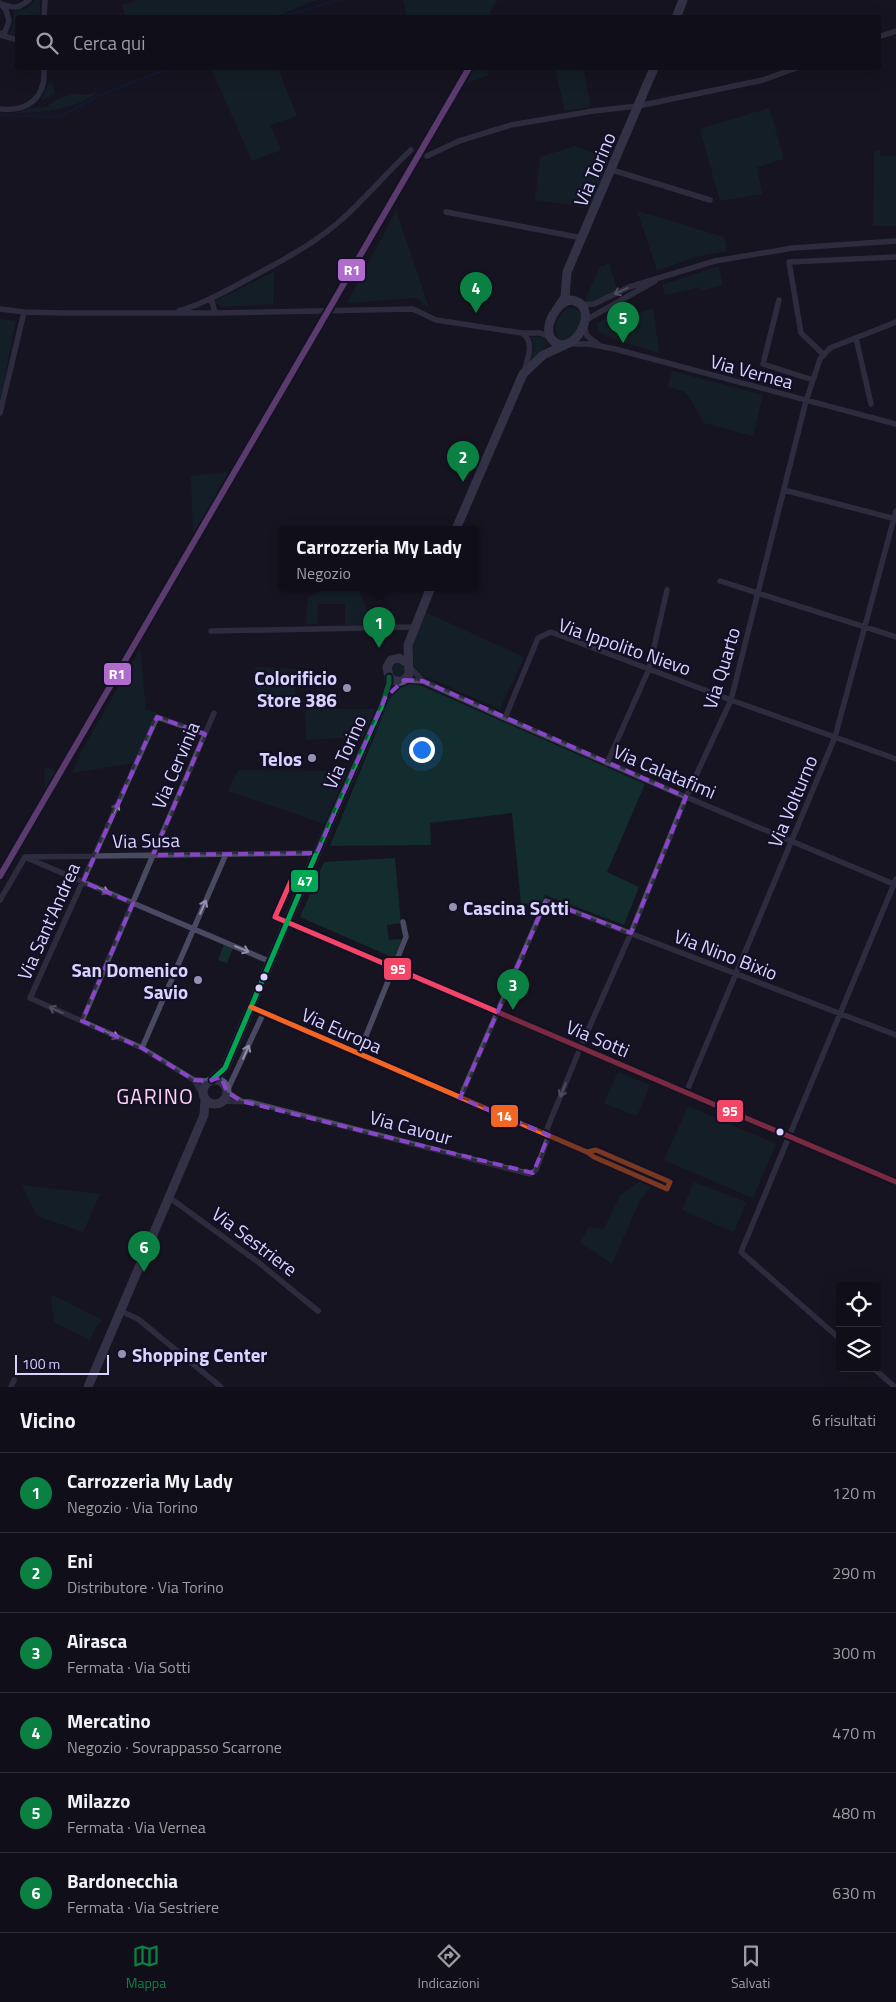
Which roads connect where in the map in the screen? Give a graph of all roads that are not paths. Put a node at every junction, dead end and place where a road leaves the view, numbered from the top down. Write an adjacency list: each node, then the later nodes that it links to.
1 (29, 0): 4 (street)
2 (45, 0): 5 (street)
3 (683, 0): 6 (main road)
4 (1, 3): 8 (street)
5 (44, 15)
6 (677, 15)
7 (896, 31): 9 (street)
8 (0, 35): 10 (street)
9 (881, 36)
10 (15, 39)
11 (44, 70): 15 (street)
12 (653, 70): 14 (main road, Via Torino)
13 (790, 70): 14 (street)
14 (638, 106): 17 (street); 18 (main road, Via Torino)
15 (0, 109)
16 (411, 150): 26 (street)
17 (427, 156)
18 (612, 170): 19 (street); 21 (main road, Via Torino)
19 (710, 200)
20 (446, 212): 21 (street)
21 (582, 238): 25 (main road, Via Torino)
22 (896, 240): 24 (street)
23 (896, 257): 44 (street)
24 (661, 278): 28 (street, one-way to 28); 36 (street)
25 (567, 284): 28 (main road); 29 (main road, Via Torino)
26 (211, 298): 32 (street); 33 (street)
27 (779, 300): 46 (street)
28 (579, 303): 29 (main road); 36 (main road)
29 (559, 306): 35 (main road)
30 (0, 309): 31 (street)
31 (24, 312): 32 (street); 49 (street)
32 (172, 313): 33 (street)
33 (217, 313): 37 (street)
34 (896, 322): 40 (street)
35 (550, 323): 38 (street); 39 (main road)
36 (585, 323): 41 (main road); 42 (street)
37 (522, 332): 38 (street); 45 (street)
38 (531, 332): 39 (street)
39 (551, 338): 41 (main road); 43 (main road)
40 (856, 338): 44 (street); 48 (street)
41 (567, 345): 42 (street, Via Vernea); 43 (main road)
42 (601, 346): 47 (street, Via Vernea)
43 (543, 355): 45 (main road)
44 (824, 355): 46 (street, Via Quarto)
45 (523, 374): 54 (main road)
46 (813, 380): 47 (street, Via Quarto)
47 (806, 401): 50 (street, Via Vernea); 51 (street, Via Quarto)
48 (871, 404)
49 (0, 413)
50 (896, 424)
51 (784, 490): 53 (street); 58 (street, Via Quarto)
52 (896, 511): 53 (street, Via Volturno)
53 (895, 519): 60 (street, Via Volturno)
54 (457, 526)
55 (720, 581): 58 (street)
56 (667, 590): 66 (street)
57 (429, 591): 59 (main road, Via Torino)
58 (758, 593): 60 (street); 71 (street, Via Quarto)
59 (414, 627): 61 (street); 63 (main road, Via Torino)
60 (865, 627): 62 (street); 75 (street, Via Volturno)
61 (210, 631)
62 (896, 637)
63 (408, 645): 64 (main road, Via Torino); 65 (main road, Via Torino)
64 (395, 658): 65 (main road); 67 (main road, Via Torino)
65 (409, 665): 68 (street, Via Calatafimi); 69 (main road, Via Torino)
66 (649, 669): 71 (street, Via Ippolito Nievo); 73 (street, Via Ippolito Nievo); 77 (street)
67 (390, 677): 69 (main road); 70 (main road, Via Torino)
68 (423, 680): 69 (street, Via Calatafimi); 73 (street, Via Calatafimi)
69 (402, 681): 70 (main road, Via Torino)
70 (385, 698): 80 (main road, Via Torino)
71 (731, 700): 75 (street, Via Ippolito Nievo); 78 (street, Via Quarto)
72 (214, 713): 74 (street, Via Cervinia)
73 (505, 718): 77 (street, Via Calatafimi)
74 (205, 734): 82 (street, Via Cervinia); 83 (street, Via Sant'Andrea, one-way to 74)
75 (835, 737): 76 (street, Via Ippolito Nievo); 79 (street, Via Volturno)
76 (896, 759)
77 (607, 763): 78 (street, Via Calatafimi)
78 (686, 797): 79 (street, Via Calatafimi); 93 (street, Via Quarto)
79 (792, 842): 87 (street, Via Calatafimi); 96 (street, Via Volturno)
80 (317, 853): 81 (street, Via Susa); 90 (main road)
81 (226, 854): 82 (street, Via Susa); 92 (street, one-way to 81)
82 (153, 855): 83 (street, Via Susa); 89 (street, Via Cervinia)
83 (95, 856): 84 (street, Via Susa); 86 (street, Via Sant'Andrea)
84 (25, 857): 86 (street); 88 (street)
85 (294, 874): 90 (street)
86 (83, 882): 89 (street, one-way to 89); 101 (street, Via Sant'Andrea, one-way to 86)
87 (895, 883): 100 (street)
88 (0, 900)
89 (132, 903): 92 (street); 101 (street, Via Cervinia)
90 (287, 922): 94 (main road); 95 (street, Via Sotti)
91 (403, 922): 95 (street)
92 (194, 929): 94 (street, one-way to 94); 104 (street)
93 (631, 933): 96 (street, Via Nino Bixio); 99 (street, Via Nino Bixio); 103 (street, Via Quarto)
94 (271, 962): 97 (main road)
95 (394, 968): 99 (street, Via Sotti); 105 (street)
96 (736, 974): 100 (street, Via Nino Bixio); 109 (street, Via Volturno)
97 (251, 1007): 98 (street, Via Europa); 106 (main road)
98 (264, 1012): 105 (street, Via Europa); 110 (street, one-way to 98)
99 (498, 1012): 103 (street, Via Sotti); 112 (street)
100 (840, 1014): 102 (street, Via Nino Bixio); 115 (street)
101 (82, 1022): 104 (street, Via Sant'Andrea, one-way to 104)
102 (896, 1035)
103 (580, 1046): 109 (street, Via Sotti); 114 (street, Via Quarto, one-way to 114)
104 (142, 1048): 107 (street, Via Sant'Andrea)
105 (359, 1053): 112 (street, Via Europa)
106 (224, 1068): 108 (main road); 110 (main road)
107 (194, 1080): 108 (street); 111 (street)
108 (210, 1081): 110 (main road); 111 (main road)
109 (686, 1093): 115 (street, Via Sotti)
110 (224, 1095): 111 (main road); 113 (main road); 114 (street, Via Cavour)
111 (204, 1098): 113 (main road)
112 (460, 1098): 114 (street, Via Europa)
113 (204, 1115): 118 (main road)
114 (549, 1135): 116 (street, Via Europa)
115 (789, 1137): 117 (street, Via Sotti); 121 (street)
116 (587, 1152): 116 (street, Via Europa)
117 (896, 1182)
118 (170, 1198): 119 (main road); 120 (street, Via Sestriere)
119 (121, 1311): 125 (main road); 126 (street)
120 (318, 1311)
121 (836, 1335)
122 (877, 1372): 127 (street)
123 (14, 1380): 124 (street)
124 (11, 1387)
125 (88, 1387)
126 (221, 1387)
127 (894, 1387)

